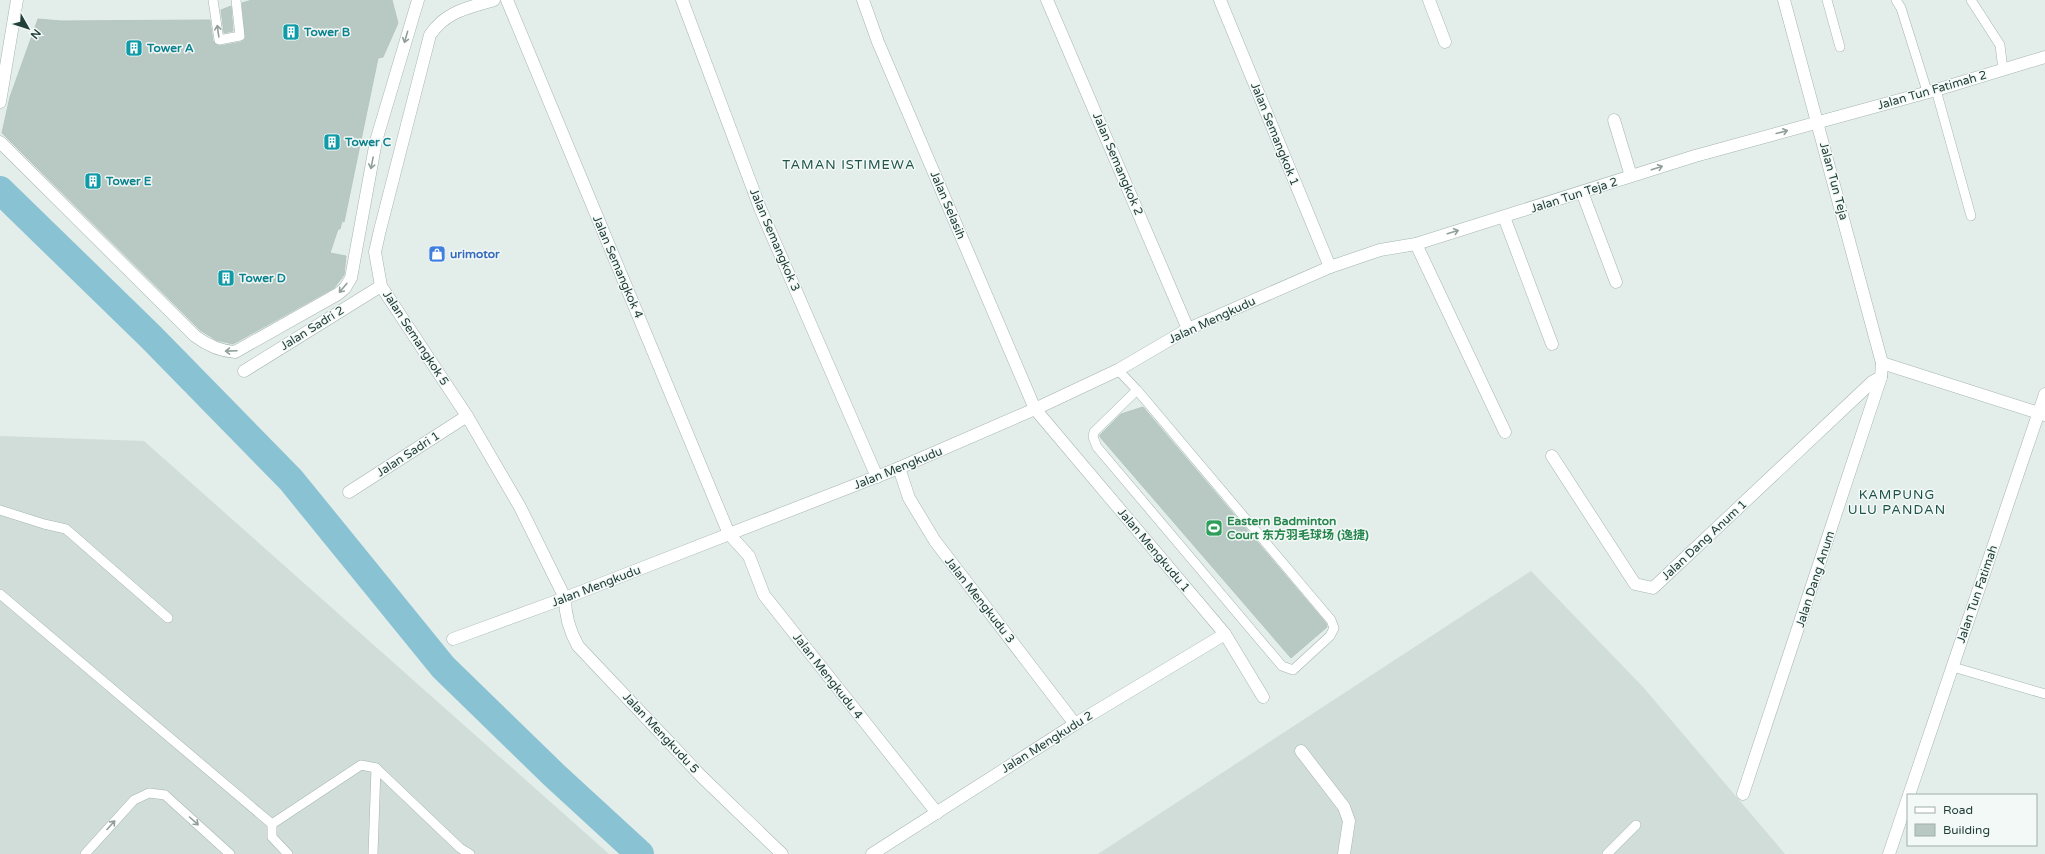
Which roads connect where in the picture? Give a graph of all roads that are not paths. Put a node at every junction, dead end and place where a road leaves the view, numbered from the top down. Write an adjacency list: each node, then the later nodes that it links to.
1 (17, 0): 21 (street)
2 (213, 0): 3 (lane, one-way to 2)
3 (236, 0)
4 (418, 0): 24 (street, one-way to 24)
5 (494, 0): 32 (street, Jalan Semangkok 5)
6 (507, 0): 50 (street, Jalan Semangkok 4)
7 (682, 0): 47 (street, Jalan Semangkok 3)
8 (863, 0): 41 (street, Jalan Selasih)
9 (1047, 0): 33 (street, Jalan Semangkok 2)
10 (1220, 0): 30 (street, Jalan Semangkok 1)
11 (1429, 0): 16 (street)
12 (1784, 0): 23 (street, Jalan Tun Teja)
13 (1827, 0): 17 (lane)
14 (1896, 0): 20 (lane)
15 (1971, 0): 19 (lane)
16 (1445, 42)
17 (1840, 47)
18 (2045, 57): 19 (street, Jalan Tun Fatimah 2)
19 (2003, 70): 20 (street, Jalan Tun Fatimah 2)
20 (1932, 91): 23 (street, Jalan Tun Fatimah 2); 27 (lane)
21 (0, 102)
22 (1614, 120): 25 (street)
23 (1818, 123): 25 (street, Jalan Tun Teja 2, one-way to 23); 35 (street, Jalan Tun Teja)
24 (0, 142)
25 (1630, 176): 26 (street, Jalan Tun Teja 2)
26 (1582, 192): 28 (street, Jalan Tun Teja 2); 31 (street)
27 (1971, 216)
28 (1504, 217): 29 (street, Jalan Tun Teja 2, one-way to 28); 34 (street)
29 (1416, 244): 30 (street, Jalan Tun Teja 2); 44 (street)
30 (1330, 267): 33 (street, Jalan Mengkudu)
31 (1616, 282)
32 (381, 286): 37 (street, Jalan Sadri 2); 43 (street, Jalan Semangkok 5)
33 (1188, 329): 36 (street, Jalan Mengkudu)
34 (1552, 344)
35 (1882, 363): 38 (street, Jalan Dang Anum); 42 (street)
36 (1118, 370): 39 (lane); 41 (street, Jalan Mengkudu)
37 (244, 371)
38 (1882, 377): 45 (street, Jalan Dang Anum 1); 62 (street, Jalan Dang Anum)
39 (1137, 390): 39 (lane)
40 (2045, 394): 42 (street, Jalan Tun Fatimah)
41 (1034, 409): 46 (street, Jalan Mengkudu); 54 (street, Jalan Mengkudu 1)
42 (2042, 414): 56 (street, Jalan Tun Fatimah)
43 (467, 416): 48 (street, Jalan Sadri 1); 52 (street, Jalan Semangkok 5)
44 (1505, 432)
45 (1552, 456)
46 (899, 468): 47 (street, Jalan Mengkudu); 59 (street, Jalan Mengkudu 3)
47 (877, 477): 50 (street, Jalan Mengkudu)
48 (349, 492)
49 (0, 510): 53 (lane)
50 (729, 534): 52 (street, Jalan Mengkudu); 65 (street, Jalan Mengkudu 4)
51 (0, 594): 66 (lane)
52 (565, 598): 55 (street, Jalan Mengkudu); 73 (street, Jalan Mengkudu 5)
53 (168, 618)
54 (1225, 634): 58 (street, Jalan Mengkudu 1); 59 (street, Jalan Mengkudu 2)
55 (453, 639)
56 (1952, 667): 57 (lane); 63 (street, Jalan Tun Fatimah)
57 (2045, 694)
58 (1264, 697)
59 (1075, 724): 65 (street, Jalan Mengkudu 2)
60 (1301, 751): 75 (street)
61 (376, 768): 66 (lane); 71 (lane); 72 (lane)
62 (1743, 794)
63 (1909, 794)
64 (1907, 801): 77 (street)
65 (936, 813): 74 (street, Jalan Mengkudu 2)
66 (272, 824): 70 (lane)
67 (1636, 825): 76 (lane)
68 (85, 854): 69 (lane, one-way to 69)
69 (230, 854)
70 (288, 854)
71 (373, 854)
72 (470, 854)
73 (782, 854)
74 (872, 854)
75 (1344, 854)
76 (1607, 854)
77 (1889, 854)

